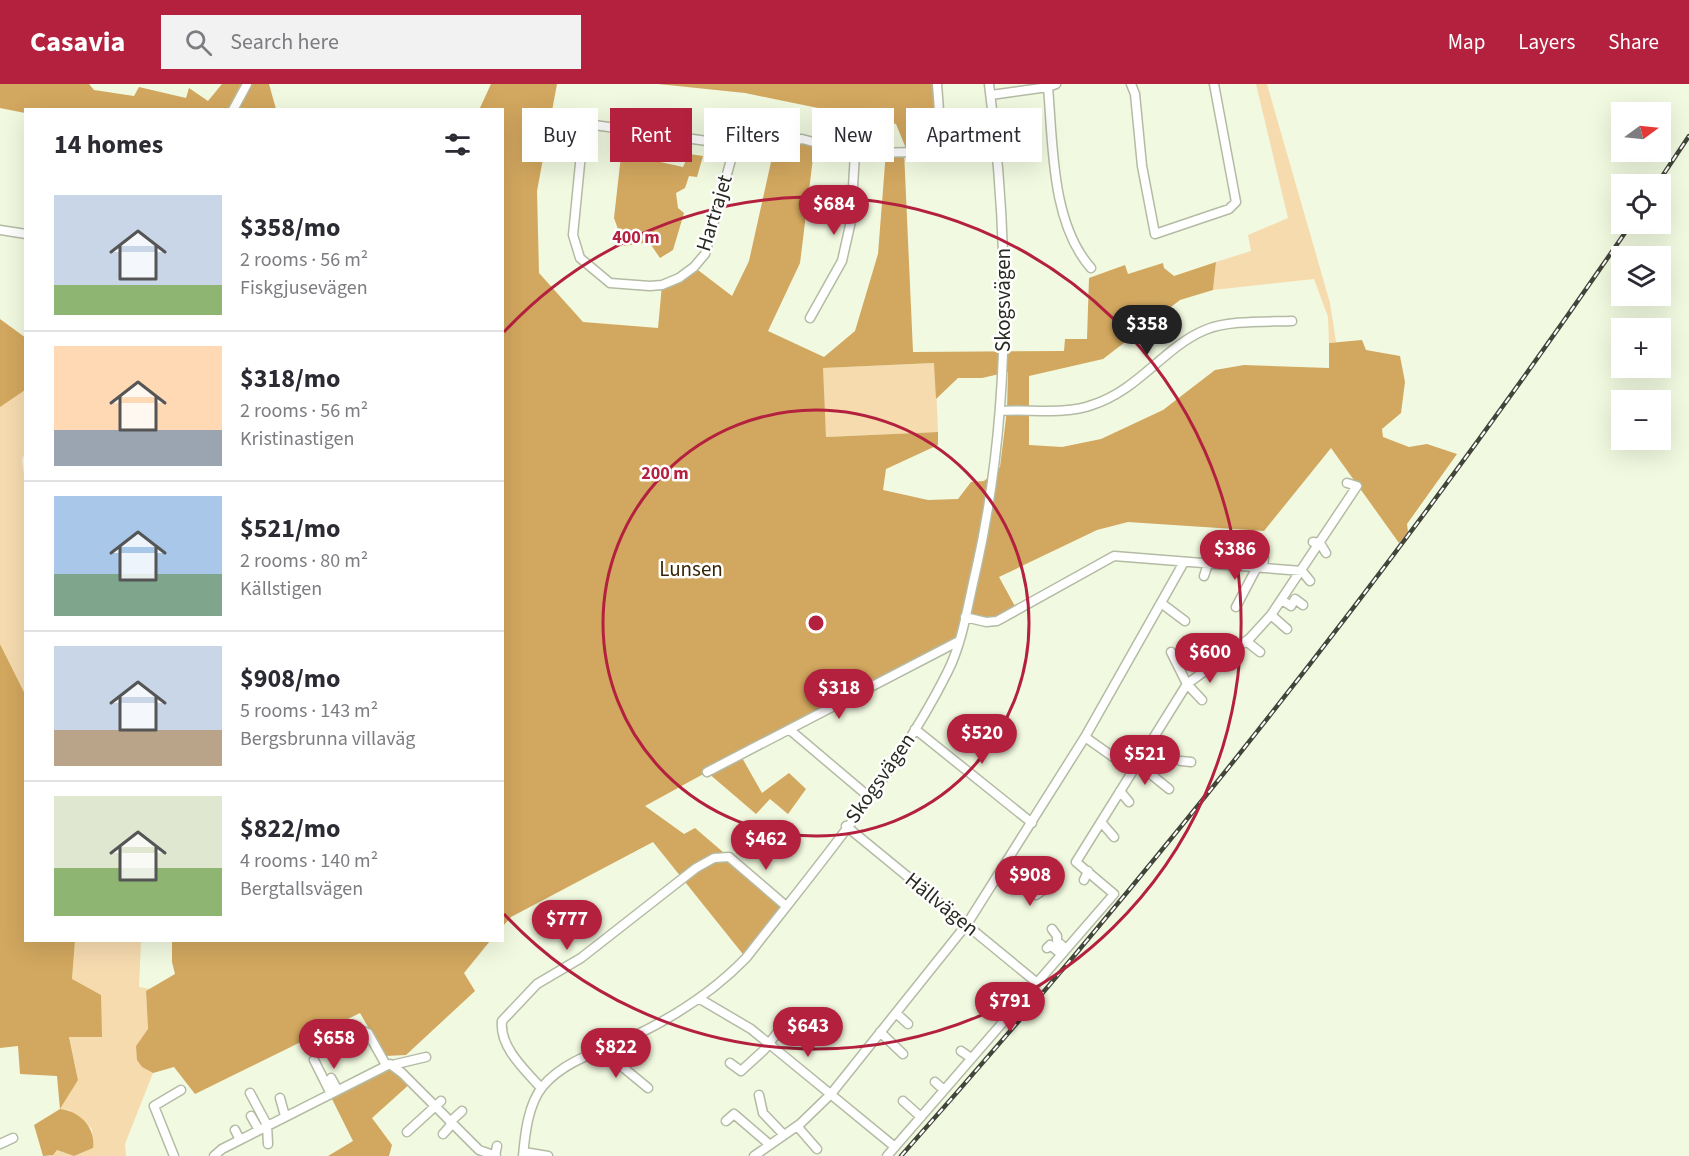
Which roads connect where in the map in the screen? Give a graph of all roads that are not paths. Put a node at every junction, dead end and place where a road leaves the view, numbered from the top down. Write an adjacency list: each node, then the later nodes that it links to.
1 (247, 84): 8 (street)
2 (937, 84): 9 (street)
3 (989, 84): 7 (street, Skogsvägen)
4 (1131, 84): 5 (street)
5 (1214, 84)
6 (1052, 86): 7 (street); 19 (street)
7 (991, 95): 10 (street, Skogsvägen)
8 (234, 108)
9 (939, 108)
10 (992, 108)
11 (598, 125): 12 (street)
12 (704, 140)
13 (581, 162): 14 (street, Hartrajet)
14 (730, 162)
15 (854, 162): 20 (street)
16 (997, 162): 22 (street, Skogsvägen)
17 (0, 230): 18 (street)
18 (24, 234)
19 (1091, 268)
20 (810, 318)
21 (1292, 321): 22 (street)
22 (1001, 411): 41 (street, Skogsvägen)
23 (1347, 483): 24 (street)
24 (1316, 543): 25 (street); 32 (street)
25 (1326, 553)
26 (1264, 557): 30 (street)
27 (1293, 560): 31 (street)
28 (1184, 562): 29 (street); 36 (street); 41 (street)
29 (1208, 564): 30 (street); 33 (street)
30 (1260, 568): 31 (street); 39 (street)
31 (1292, 570): 32 (street); 34 (street)
32 (1302, 571): 34 (street); 35 (street)
33 (1204, 576)
34 (1296, 579): 37 (street)
35 (1310, 581)
36 (1161, 603): 42 (street); 55 (street)
37 (1277, 603): 38 (street); 40 (street)
38 (1303, 605)
39 (1236, 607)
40 (1271, 615): 43 (street); 44 (street)
41 (965, 617): 45 (street, Skogsvägen)
42 (1185, 621)
43 (1287, 629)
44 (1246, 641): 48 (street); 49 (street)
45 (957, 642): 53 (street, Skogsvägen); 54 (street)
46 (1208, 650): 49 (street)
47 (1171, 652): 51 (street)
48 (1260, 652)
49 (1222, 659): 50 (street); 51 (street)
50 (1232, 666)
51 (1187, 684): 52 (street); 58 (street)
52 (1202, 700)
53 (915, 729): 62 (street, Skogsvägen); 65 (street)
54 (790, 730): 59 (street); 62 (street)
55 (1085, 737): 58 (street); 65 (street)
56 (1181, 761): 57 (street)
57 (1191, 762)
58 (1135, 767): 60 (street); 61 (street)
59 (707, 772)
60 (1169, 789)
61 (1120, 791): 63 (street); 64 (street)
62 (868, 796): 66 (street, Skogsvägen)
63 (1129, 802)
64 (1101, 822): 67 (street); 74 (street)
65 (1032, 823): 68 (street)
66 (846, 826): 70 (street, Skogsvägen); 71 (street, Hällvägen)
67 (1114, 837)
68 (1003, 868): 69 (street); 71 (street)
69 (1047, 881)
70 (786, 906): 76 (street, Skogsvägen); 94 (street)
71 (967, 924): 75 (street, Hällvägen); 77 (street)
72 (1052, 929): 74 (street)
73 (1047, 948): 74 (street)
74 (1063, 951): 75 (street)
75 (1036, 982): 87 (street)
76 (700, 999): 82 (street); 83 (street, Skogsvägen)
77 (896, 1013): 79 (street); 81 (street)
78 (787, 1020): 82 (street)
79 (908, 1024)
80 (360, 1030): 90 (street)
81 (879, 1039): 85 (street); 100 (street)
82 (769, 1044): 89 (street); 100 (street)
83 (602, 1050): 94 (street, Skogsvägen); 95 (street)
84 (961, 1051): 87 (street)
85 (903, 1054)
86 (426, 1057): 90 (street)
87 (971, 1058): 97 (street)
88 (314, 1060): 98 (street)
89 (730, 1063)
90 (389, 1065): 98 (street); 104 (street)
91 (331, 1078): 98 (street)
92 (935, 1082): 97 (street)
93 (321, 1086): 98 (street)
94 (541, 1088): 128 (street, Skogsvägen)
95 (648, 1088)
96 (181, 1090): 130 (street)
97 (944, 1090): 108 (street)
98 (331, 1092): 107 (street)
99 (250, 1093): 111 (street)
100 (831, 1094): 112 (street); 124 (street)
101 (759, 1095): 117 (street)
102 (280, 1098): 107 (street)
103 (903, 1101): 108 (street)
104 (438, 1104): 110 (street); 115 (street)
105 (462, 1111): 110 (street)
106 (251, 1116): 113 (street)
107 (291, 1116): 111 (street)
108 (921, 1117): 124 (street)
109 (726, 1121): 122 (street)
110 (451, 1123): 116 (street); 127 (street)
111 (267, 1125): 113 (street); 121 (street)
112 (797, 1126): 117 (street); 125 (street)
113 (259, 1130): 119 (street)
114 (235, 1131): 119 (street)
115 (407, 1132)
116 (443, 1134)
117 (784, 1135): 122 (street)
118 (13, 1138): 120 (street)
119 (240, 1140): 126 (street)
120 (0, 1144)
121 (267, 1144)
122 (770, 1145): 129 (street)
123 (497, 1146): 132 (street)
124 (895, 1147): 134 (street)
125 (817, 1149)
126 (224, 1152): 131 (street)
127 (476, 1153): 132 (street)
128 (524, 1154): 133 (street)
129 (759, 1155)
130 (174, 1156)
131 (214, 1156)
132 (495, 1156)
133 (548, 1156)
134 (887, 1156)

